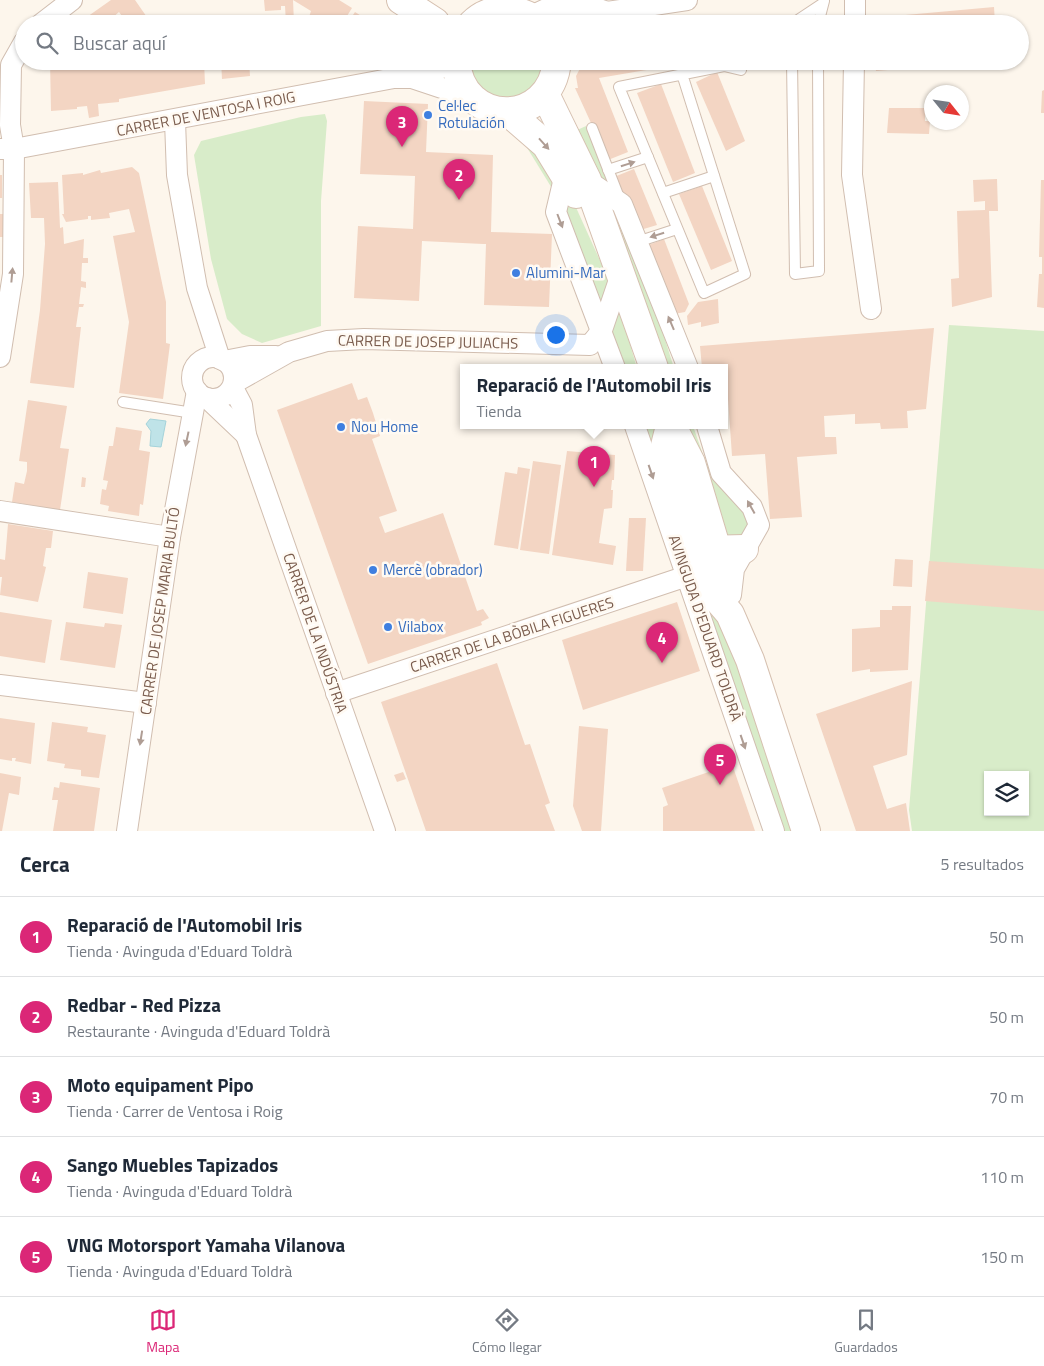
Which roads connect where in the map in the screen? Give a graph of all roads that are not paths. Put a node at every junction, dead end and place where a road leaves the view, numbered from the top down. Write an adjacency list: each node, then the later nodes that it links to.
1 (72, 0): 8 (street)
2 (401, 0): 9 (street)
3 (688, 0): 6 (street)
4 (855, 0): 14 (street)
5 (823, 2): 12 (lane); 13 (lane)
6 (607, 12): 7 (street); 11 (street)
7 (531, 13): 10 (street)
8 (53, 15)
9 (423, 15)
10 (482, 15)
11 (602, 15)
12 (805, 15)
13 (820, 15)
14 (855, 15)
15 (15, 57): 30 (street)
16 (434, 70): 24 (street, CARRER DE VENTOSA I ROIG)
17 (458, 70): 26 (street)
18 (555, 70): 25 (street)
19 (703, 70): 23 (lane)
20 (792, 70): 21 (lane)
21 (818, 70)
22 (854, 70): 38 (street)
23 (682, 74): 31 (lane); 33 (lane)
24 (412, 78): 26 (street, CARRER DE VENTOSA I ROIG); 28 (street, CARRER DE VENTOSA I ROIG)
25 (545, 94): 27 (street); 32 (street)
26 (472, 98): 27 (street)
27 (508, 112): 32 (street, one-way to 32)
28 (175, 121): 30 (street, CARRER DE VENTOSA I ROIG); 39 (street)
29 (592, 128): 32 (lane)
30 (7, 149): 42 (street, one-way to 30)
31 (648, 158): 32 (lane, one-way to 31); 34 (lane)
32 (587, 175): 36 (street); 37 (street); 40 (street, one-way to 40)
33 (714, 176): 34 (lane); 35 (lane)
34 (663, 193): 35 (lane)
35 (677, 229): 36 (lane, one-way to 36)
36 (637, 242): 46 (street, one-way to 36)
37 (621, 274): 40 (street); 45 (street)
38 (871, 309)
39 (204, 314): 43 (street); 47 (street)
40 (602, 330): 41 (street, CARRER DE JOSEP JULIACHS); 44 (street)
41 (278, 356): 43 (street, CARRER DE JOSEP JULIACHS); 48 (street, CARRER DE JOSEP JULIACHS)
42 (0, 357)
43 (222, 360): 47 (street); 48 (street)
44 (614, 364)
45 (653, 364)
46 (686, 364)
47 (197, 365): 49 (street)
48 (233, 386): 49 (street); 56 (street, CARRER DE LA INDÚSTRIA)
49 (202, 394): 51 (street, CARRER DE JOSEP MARIA BULTÓ); 56 (street, CARRER DE LA INDÚSTRIA)
50 (123, 402): 51 (lane)
51 (193, 413): 59 (street, CARRER DE JOSEP MARIA BULTÓ, one-way to 59)
52 (636, 429): 62 (street, AVINGUDA D'EDUARD TOLDRÀ, one-way to 62)
53 (670, 429): 58 (street, AVINGUDA D'EDUARD TOLDRÀ)
54 (673, 429): 61 (street, AVINGUDA D'EDUARD TOLDRÀ)
55 (708, 429): 60 (street, one-way to 55)
56 (246, 435): 65 (street, CARRER DE LA INDÚSTRIA)
57 (0, 512): 59 (street)
58 (686, 524): 61 (street); 63 (street, AVINGUDA D'EDUARD TOLDRÀ)
59 (170, 537): 66 (street, CARRER DE JOSEP MARIA BULTÓ)
60 (744, 549): 61 (street); 63 (street)
61 (716, 550): 63 (street, AVINGUDA D'EDUARD TOLDRÀ)
62 (687, 576): 65 (street, CARRER DE LA BÒBILA FIGUERES); 69 (street, AVINGUDA D'EDUARD TOLDRÀ, one-way to 69)
63 (731, 604): 70 (street, AVINGUDA D'EDUARD TOLDRÀ)
64 (0, 684): 66 (street)
65 (336, 693): 68 (street, CARRER DE LA INDÚSTRIA)
66 (146, 703): 67 (street, CARRER DE JOSEP MARIA BULTÓ, one-way to 67)
67 (127, 831)
68 (385, 831)
69 (774, 831)
70 (806, 831)

